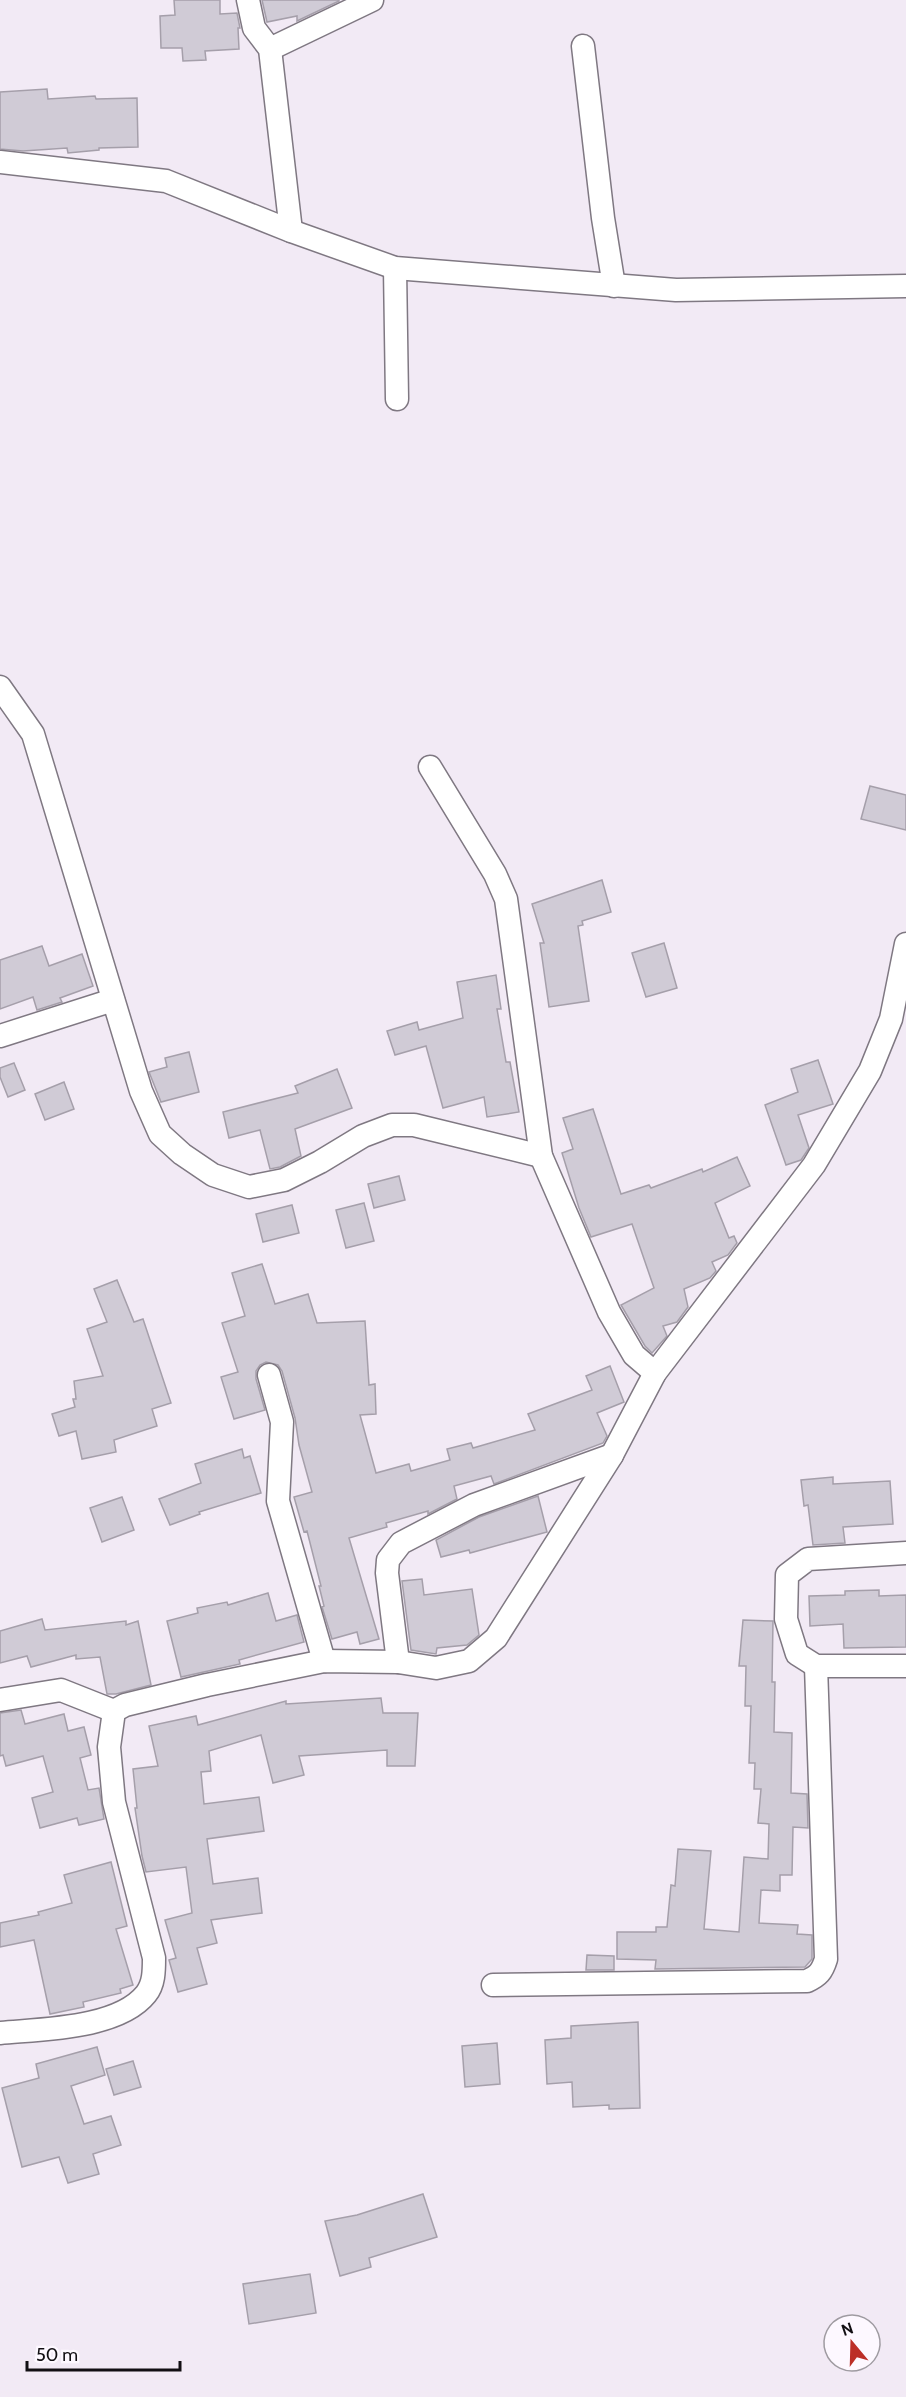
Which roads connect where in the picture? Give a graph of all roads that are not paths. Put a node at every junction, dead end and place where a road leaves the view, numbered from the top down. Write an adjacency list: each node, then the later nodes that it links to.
1 (248, 0): 4 (street)
2 (372, 0): 4 (street)
3 (583, 46): 8 (street)
4 (270, 49): 6 (street)
5 (0, 162): 6 (street)
6 (291, 231): 7 (street)
7 (395, 268): 8 (street); 10 (street)
8 (614, 286): 9 (street)
9 (906, 286)
10 (398, 399)
11 (0, 687): 14 (street)
12 (430, 767): 16 (street)
13 (906, 944): 17 (street)
14 (113, 1000): 15 (street); 16 (street)
15 (0, 1036)
16 (541, 1156): 17 (street)
17 (655, 1373): 19 (street)
18 (269, 1376): 21 (street)
19 (612, 1455): 22 (street); 22 (street)
20 (906, 1553): 23 (street)
21 (324, 1661): 22 (street); 26 (street)
22 (398, 1662)
23 (816, 1666): 24 (street); 27 (street)
24 (906, 1666)
25 (0, 1700): 26 (street)
26 (114, 1711): 28 (street)
27 (493, 1985)
28 (0, 2033)

